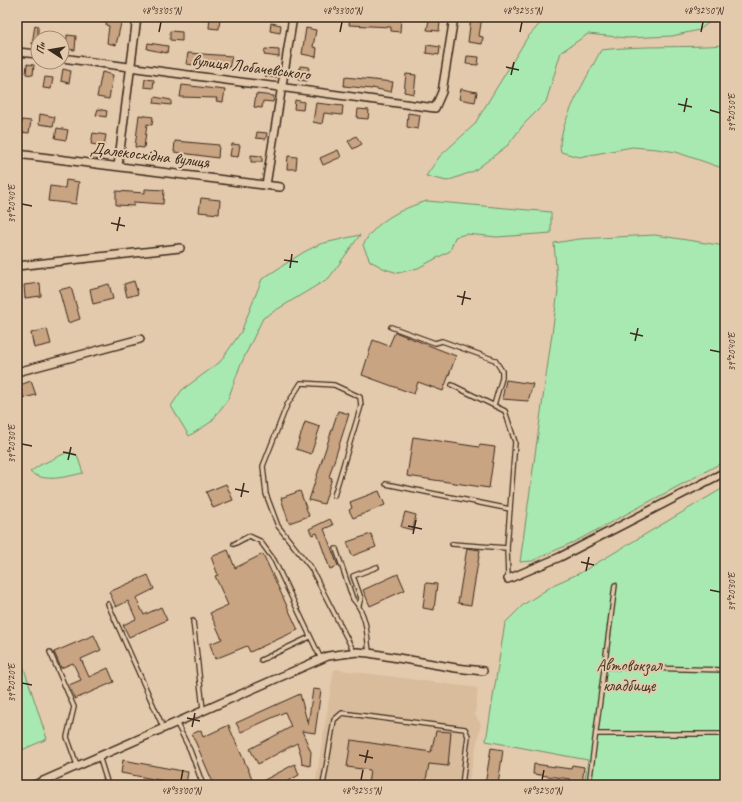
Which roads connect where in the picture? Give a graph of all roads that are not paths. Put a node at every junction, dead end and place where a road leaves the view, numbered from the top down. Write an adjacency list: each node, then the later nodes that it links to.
1 (137, 17): 7 (street)
2 (293, 17): 8 (street)
3 (454, 17): 8 (street, вулиця Лобачевського)
4 (17, 52): 5 (street)
5 (30, 53)
6 (70, 59): 7 (street, вулиця Лобачевського)
7 (130, 67): 8 (street, вулиця Лобачевського); 10 (street)
8 (282, 86): 11 (street)
9 (17, 154): 10 (street, Далекосхідна вулиця)
10 (118, 166): 11 (street, Далекосхідна вулиця)
11 (266, 185): 12 (street, Далекосхідна вулиця)
12 (280, 187)
13 (180, 248): 14 (street)
14 (17, 266)
15 (391, 327): 19 (lane)
16 (140, 339): 17 (street)
17 (17, 372)
18 (452, 385): 19 (lane)
19 (494, 405): 23 (lane)
20 (725, 472): 29 (street)
21 (386, 484): 23 (lane)
22 (334, 496): 36 (lane)
23 (510, 509): 26 (lane)
24 (234, 544): 34 (lane)
25 (452, 544): 26 (lane)
26 (506, 548): 29 (lane)
27 (336, 549): 32 (lane)
28 (377, 568): 32 (lane)
29 (508, 579)
30 (615, 585): 40 (lane)
31 (108, 604): 45 (lane)
32 (359, 605): 37 (lane)
33 (193, 621): 43 (lane)
34 (310, 637): 38 (lane); 39 (lane)
35 (50, 652): 49 (lane)
36 (354, 653): 37 (street); 38 (street)
37 (368, 653): 42 (street)
38 (321, 659): 43 (street)
39 (260, 660)
40 (604, 667): 41 (lane); 46 (lane)
41 (725, 670)
42 (483, 671)
43 (203, 709): 44 (street)
44 (175, 721): 45 (street); 53 (lane)
45 (163, 727): 48 (street)
46 (596, 734): 47 (lane); 56 (lane)
47 (725, 734)
48 (99, 756): 49 (street); 52 (lane)
49 (77, 765): 50 (street)
50 (50, 782): 51 (street)
51 (34, 785)
52 (108, 785)
53 (203, 785)
54 (323, 785): 55 (lane)
55 (462, 785)
56 (589, 785)

